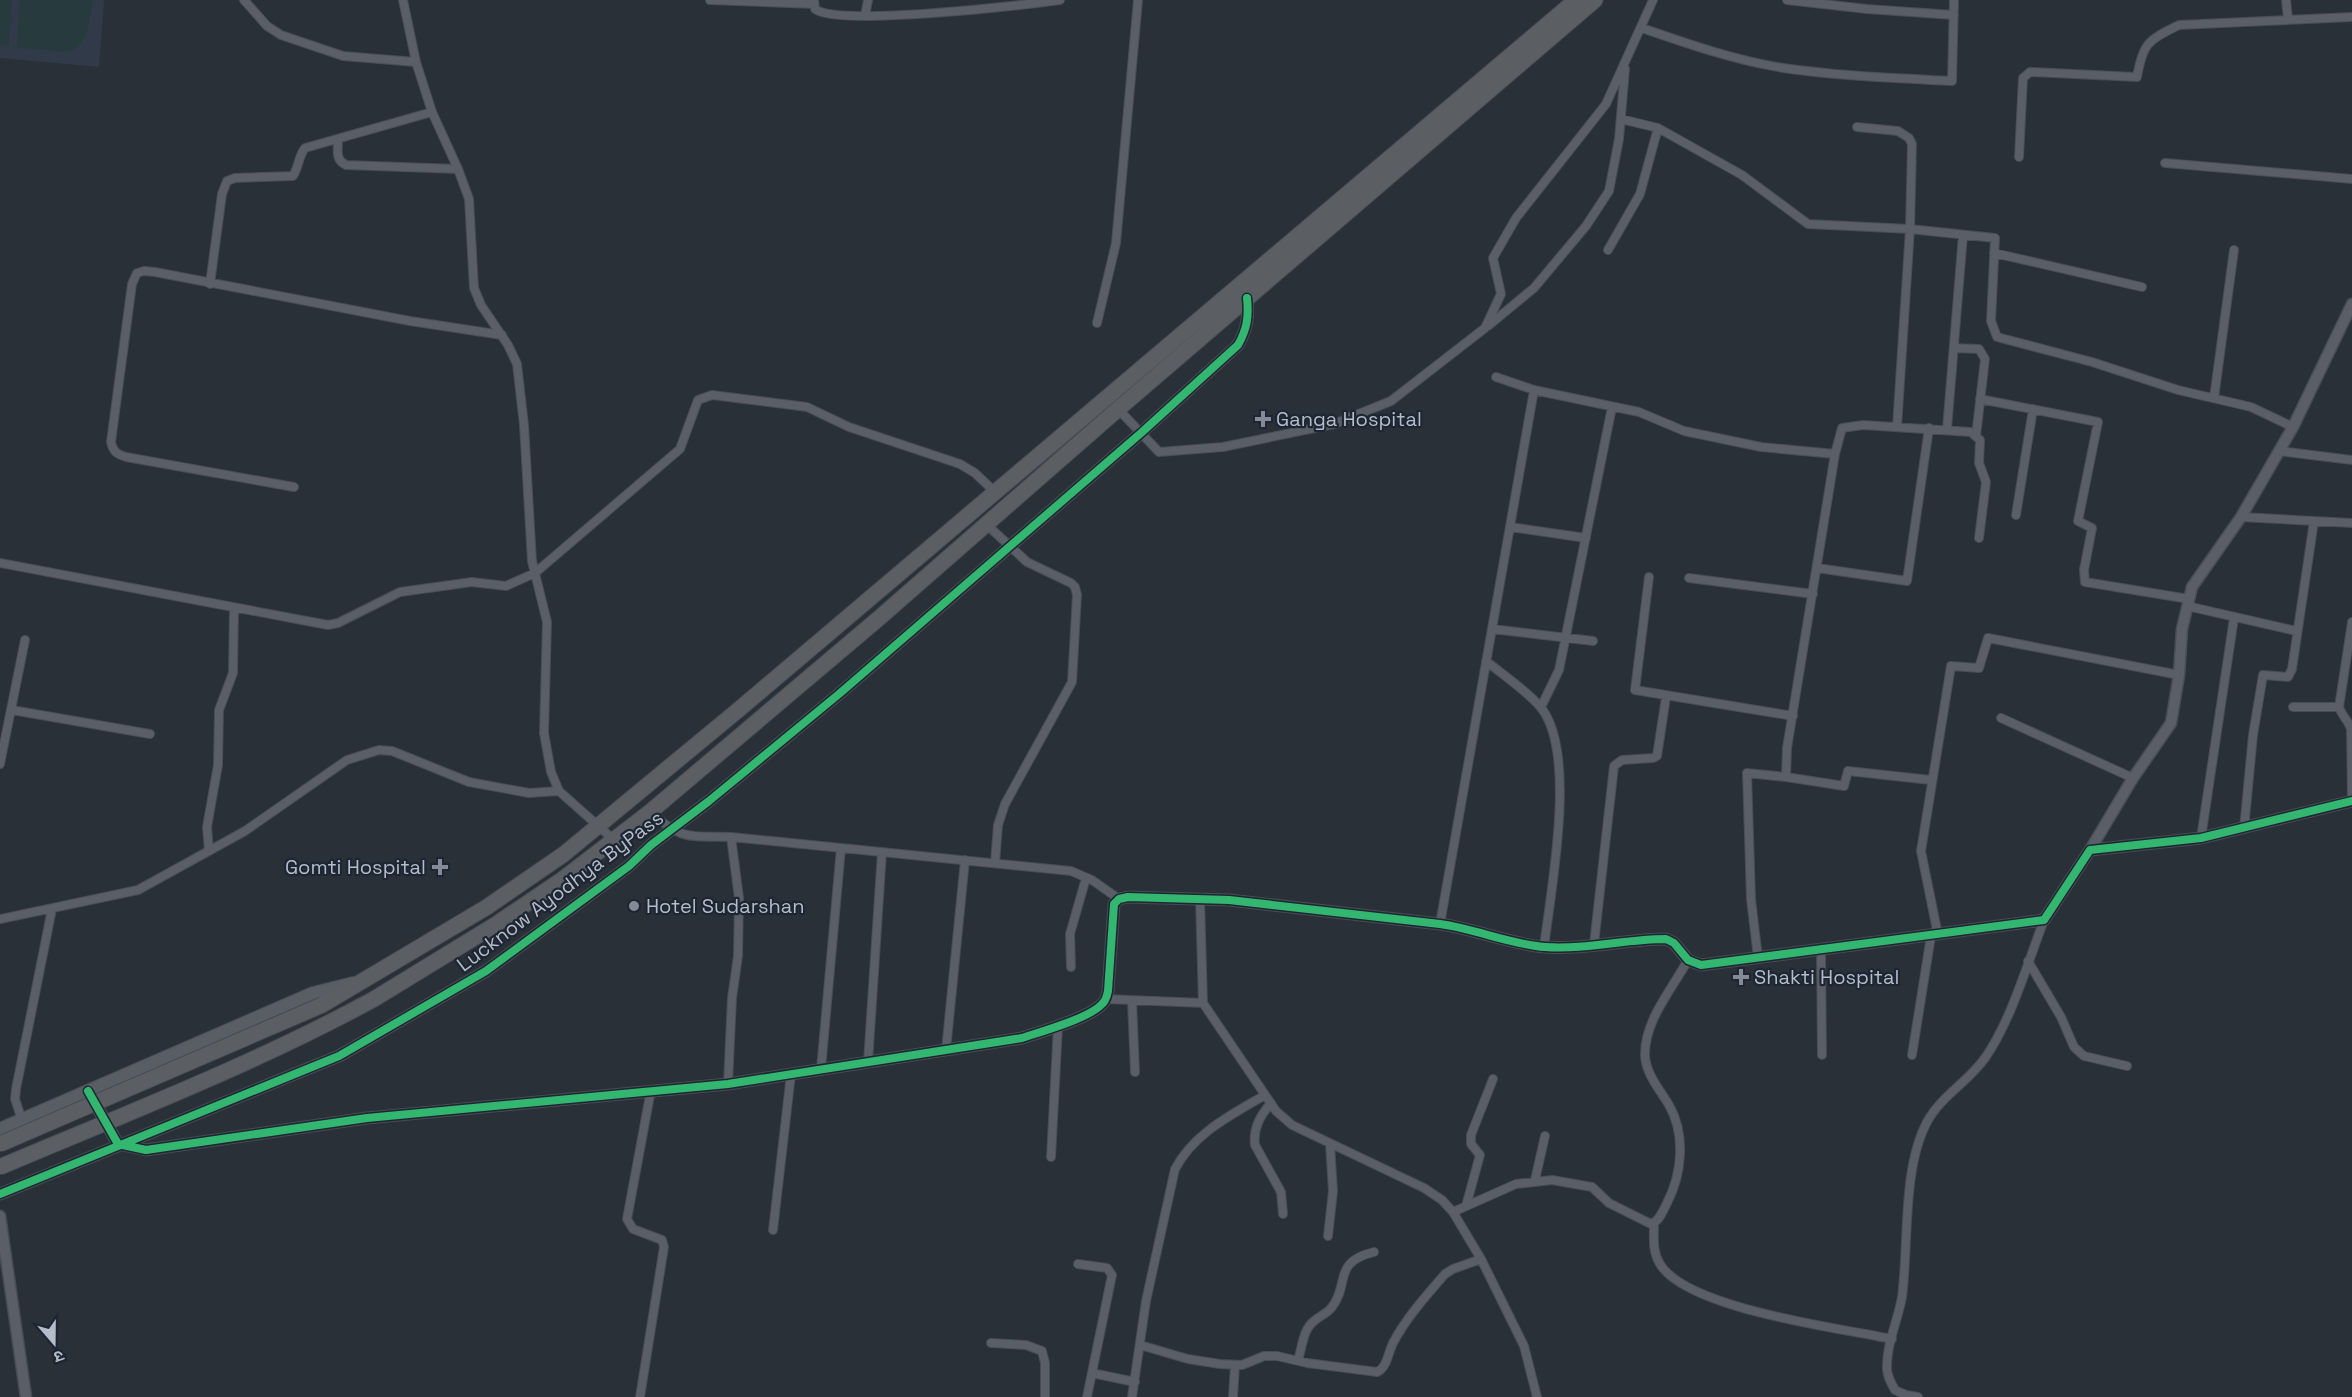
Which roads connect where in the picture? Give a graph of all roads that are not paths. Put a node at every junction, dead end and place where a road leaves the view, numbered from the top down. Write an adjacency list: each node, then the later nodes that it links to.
1 (244, 0): 19 (street)
2 (403, 0): 19 (street)
3 (710, 0): 13 (street)
4 (867, 0): 15 (street)
5 (1060, 0): 15 (street)
6 (1138, 0): 39 (street)
7 (1576, 0): 60 (highway)
8 (1595, 0): 37 (highway)
9 (1653, 0): 18 (street)
10 (1787, 0): 14 (street)
11 (1954, 0): 14 (street)
12 (2286, 0): 17 (street)
13 (814, 2): 15 (street)
14 (1954, 15): 18 (street)
15 (865, 16)
16 (2352, 17): 17 (street)
17 (2289, 19): 26 (street)
18 (1642, 28): 20 (street)
19 (416, 62): 21 (street)
20 (1626, 65): 22 (street); 40 (street)
21 (432, 112): 25 (street); 28 (street)
22 (1621, 119): 24 (street); 40 (street)
23 (1857, 127): 30 (street)
24 (1658, 128): 30 (street); 32 (street)
25 (338, 141): 28 (street); 35 (street)
26 (2019, 157)
27 (2165, 163): 29 (street)
28 (458, 169): 41 (street)
29 (2352, 179)
30 (1910, 229): 31 (street); 50 (street)
31 (1963, 235): 34 (street); 42 (street)
32 (1608, 250)
33 (2234, 250): 45 (street)
34 (1994, 253): 36 (street); 45 (street)
35 (210, 284): 41 (street); 59 (street)
36 (2142, 287)
37 (1247, 298): 48 (highway); 54 (street, Lucknow Ayodhya ByPass)
38 (2352, 304): 51 (street)
39 (1098, 322)
40 (1485, 328): 54 (street)
41 (502, 335): 72 (street)
42 (1954, 348): 46 (street); 53 (street)
43 (1496, 377): 44 (street)
44 (1534, 390): 47 (street); 66 (street)
45 (2214, 398): 51 (street)
46 (1980, 399): 49 (street); 55 (street)
47 (1612, 406): 57 (street); 67 (street)
48 (1118, 409): 54 (street); 65 (highway)
49 (2033, 409): 61 (street); 76 (street)
50 (1897, 427): 52 (street); 57 (street)
51 (2293, 427): 56 (street)
52 (1929, 428): 53 (street); 71 (street)
53 (1947, 429): 55 (street)
54 (1141, 433): 69 (street, Lucknow Ayodhya ByPass)
55 (1976, 436): 68 (street)
56 (2279, 451): 58 (street); 62 (street)
57 (1835, 454): 71 (street)
58 (2352, 460)
59 (294, 487)
60 (995, 492): 72 (street); 102 (highway)
61 (2016, 515)
62 (2241, 517): 63 (street); 76 (street)
63 (2314, 521): 64 (street); 81 (street)
64 (2352, 523)
65 (986, 524): 69 (street); 101 (highway)
66 (1510, 527): 67 (street); 80 (street)
67 (1586, 538): 82 (street)
68 (1979, 538)
69 (1010, 546): 104 (street, Lucknow Ayodhya ByPass); 113 (street)
70 (0, 563): 77 (street)
71 (1817, 568): 75 (street)
72 (535, 573): 77 (street); 99 (street)
73 (1649, 577): 87 (street)
74 (1689, 578): 75 (street)
75 (1813, 594): 92 (street)
76 (2188, 603): 78 (street); 86 (street)
77 (234, 608): 110 (street)
78 (2234, 618): 81 (street); 106 (street)
79 (2352, 622): 90 (street)
80 (1492, 629): 82 (street); 85 (street)
81 (2296, 631): 103 (street)
82 (1566, 638): 84 (street); 88 (street)
83 (25, 640): 91 (street)
84 (1593, 641)
85 (1486, 661): 88 (street); 120 (street)
86 (2178, 675): 97 (street); 98 (street)
87 (1666, 697): 92 (street); 122 (street)
88 (1541, 707): 123 (street)
89 (2293, 707): 90 (street)
90 (2339, 707): 100 (street)
91 (12, 710): 94 (street); 95 (street)
92 (1793, 716): 96 (street)
93 (2001, 718): 97 (street)
94 (150, 734)
95 (0, 764)
96 (1786, 777): 98 (street); 125 (street)
97 (2133, 778): 109 (street)
98 (1931, 780): 121 (street)
99 (559, 791): 102 (street); 110 (street)
100 (2352, 801): 103 (street)
101 (650, 812): 104 (street); 107 (highway)
102 (598, 826): 107 (street); 129 (highway)
103 (2244, 829): 106 (street)
104 (671, 830): 105 (street); 151 (street, Lucknow Ayodhya ByPass)
105 (731, 837): 108 (street); 143 (street)
106 (2201, 838): 109 (street)
107 (614, 840): 154 (highway, bridge)
108 (841, 848): 111 (street); 139 (street)
109 (2090, 850): 119 (street)
110 (209, 851): 117 (street)
111 (882, 852): 112 (street); 137 (street)
112 (966, 860): 113 (street); 134 (street)
113 (995, 863): 114 (street)
114 (1086, 878): 115 (street); 128 (street)
115 (1119, 899): 116 (street); 130 (street)
116 (1200, 900): 120 (street); 132 (street)
117 (52, 909): 118 (street); 147 (street)
118 (0, 919)
119 (2044, 920): 121 (street); 127 (street)
120 (1440, 924): 123 (street)
121 (1935, 935): 124 (street); 136 (street)
122 (1594, 944): 123 (street); 126 (street)
123 (1544, 947)
124 (1821, 950): 125 (street); 135 (street)
125 (1758, 958): 126 (street)
126 (1688, 960): 161 (street)
127 (2028, 961): 138 (street); 167 (street)
128 (1071, 967)
129 (370, 978): 145 (main road); 150 (highway, bridge)
130 (1106, 999): 131 (street); 133 (street)
131 (1132, 1001): 132 (street); 140 (street)
132 (1203, 1003): 146 (street)
133 (1058, 1026): 134 (street); 153 (street)
134 (946, 1050): 137 (street)
135 (1821, 1055)
136 (1912, 1055)
137 (868, 1062): 139 (street)
138 (2127, 1066)
139 (821, 1069): 141 (street)
140 (1135, 1072)
141 (791, 1074): 143 (street); 162 (street)
142 (1493, 1080): 157 (street)
143 (728, 1084): 144 (street)
144 (651, 1090): 151 (street); 175 (street)
145 (88, 1091): 147 (main road); 151 (street)
146 (1268, 1099): 152 (street); 159 (street); 169 (street)
147 (22, 1120): 148 (main road)
148 (0, 1128)
149 (1545, 1136): 155 (street)
150 (0, 1144)
151 (118, 1144): 156 (street, Lucknow Ayodhya ByPass)
152 (1330, 1144): 158 (street); 163 (street)
153 (1051, 1157)
154 (0, 1167)
155 (1535, 1180): 157 (street); 161 (street)
156 (0, 1194)
157 (1467, 1206): 158 (street)
158 (1453, 1212): 165 (street)
159 (1283, 1214)
160 (0, 1216): 174 (street)
161 (1654, 1224): 167 (street)
162 (773, 1230)
163 (1328, 1236)
164 (1374, 1252): 170 (street)
165 (1481, 1259): 170 (street); 180 (street)
166 (1078, 1264): 172 (street)
167 (1892, 1339): 181 (street)
168 (991, 1343): 176 (street)
169 (1140, 1345): 171 (street); 173 (street)
170 (1298, 1360): 171 (street)
171 (1235, 1365): 179 (street)
172 (1092, 1372): 173 (street); 177 (street)
173 (1135, 1382): 178 (street)
174 (26, 1397)
175 (640, 1397)
176 (1045, 1397)
177 (1087, 1397)
178 (1132, 1397)
179 (1233, 1397)
180 (1537, 1397)
181 (1918, 1397)

